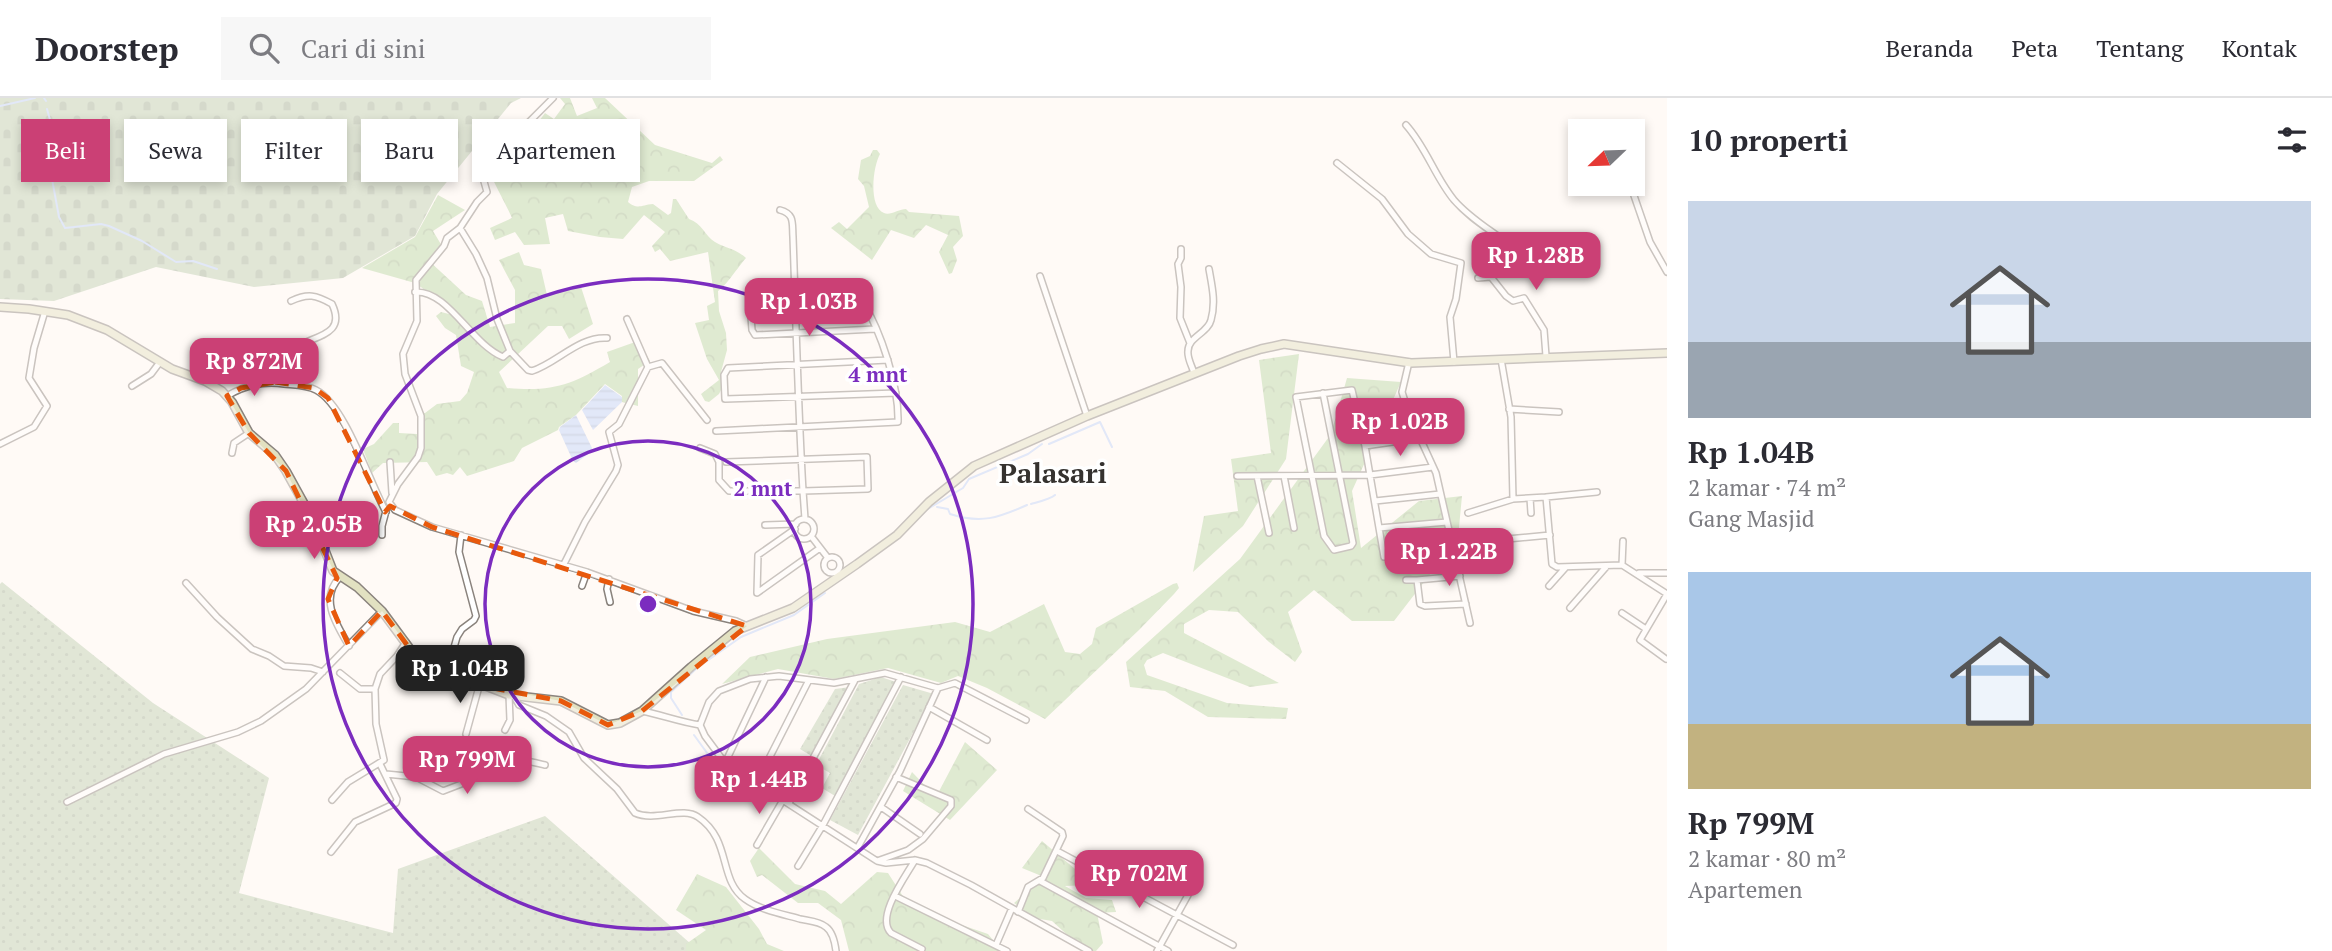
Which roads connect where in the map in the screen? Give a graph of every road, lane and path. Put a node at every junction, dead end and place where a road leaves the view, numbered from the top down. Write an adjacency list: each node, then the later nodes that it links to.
1 (553, 98): 6 (street)
2 (1406, 125): 11 (street)
3 (1337, 163): 31 (street)
4 (1634, 196): 9 (street)
5 (780, 209): 15 (street)
6 (460, 228): 13 (street); 24 (street)
7 (1181, 249): 23 (street)
8 (1209, 269): 23 (street)
9 (1667, 272)
10 (1040, 276): 44 (street)
11 (1491, 277): 12 (street); 26 (street)
12 (1478, 278)
13 (415, 292): 24 (street); 67 (street)
14 (291, 301): 35 (street)
15 (795, 302): 20 (street); 21 (street)
16 (750, 304): 21 (street)
17 (0, 307): 18 (main road)
18 (45, 311): 29 (main road); 51 (street)
19 (627, 319): 33 (street)
20 (875, 329): 21 (street); 28 (street)
21 (796, 334): 32 (street)
22 (607, 338): 24 (street)
23 (1190, 343): 34 (street)
24 (510, 351)
25 (1667, 353): 26 (main road)
26 (1546, 356): 27 (main road)
27 (1501, 359): 31 (main road); 41 (street)
28 (888, 360): 32 (street); 37 (street)
29 (160, 362): 36 (street); 39 (main road)
30 (1409, 362): 31 (main road); 34 (main road); 43 (street)
31 (1454, 362)
32 (797, 365): 40 (street); 40 (street)
33 (649, 367): 45 (street); 94 (street)
34 (1194, 373): 44 (main road)
35 (275, 382): 39 (street); 74 (street)
36 (132, 386)
37 (897, 393): 40 (street); 47 (street)
38 (1323, 393): 46 (street); 62 (street); 63 (street)
39 (227, 396): 49 (main road)
40 (799, 396): 47 (street)
41 (1510, 409): 42 (street); 71 (street)
42 (1559, 412)
43 (1409, 414): 46 (street); 50 (street)
44 (1087, 416): 98 (main road)
45 (707, 419)
46 (1359, 420): 52 (street)
47 (799, 428): 48 (street); 55 (street)
48 (716, 431)
49 (249, 433): 54 (street); 102 (main road)
50 (1420, 438): 52 (street); 58 (street)
51 (0, 444)
52 (1365, 446): 59 (street)
53 (700, 448): 65 (street)
54 (232, 453)
55 (801, 461): 57 (street); 65 (street); 65 (street)
56 (390, 462): 67 (street)
57 (726, 462)
58 (1433, 467): 59 (street); 68 (street)
59 (1370, 475): 63 (street); 72 (street)
60 (1237, 476): 61 (street)
61 (1257, 476): 64 (street); 83 (street)
62 (1311, 476): 63 (street); 63 (street); 64 (street)
63 (1339, 476)
64 (1284, 477): 81 (street)
65 (803, 491): 77 (street)
66 (1597, 492): 69 (street)
67 (392, 493): 73 (street)
68 (1440, 494): 72 (street); 78 (street)
69 (1546, 497): 70 (street); 86 (street)
70 (1530, 498): 71 (street); 76 (street)
71 (1513, 499): 75 (street)
72 (1375, 500): 82 (street)
73 (390, 506): 74 (street); 85 (street)
74 (386, 512): 84 (street)
75 (1468, 513)
76 (1531, 513)
77 (805, 519): 80 (street); 87 (street)
78 (1447, 522): 82 (street); 90 (street)
79 (765, 524): 80 (street)
80 (795, 526): 87 (street); 91 (street)
81 (1294, 527)
82 (1379, 528): 90 (street)
83 (1269, 533)
84 (382, 535)
85 (461, 535): 94 (street); 125 (street)
86 (1550, 535): 88 (street); 95 (street)
87 (811, 536): 91 (street)
88 (1507, 539)
89 (1623, 541): 93 (street)
90 (1451, 547): 101 (street)
91 (820, 548): 92 (street)
92 (828, 558): 98 (street); 98 (street)
93 (1622, 565): 96 (street); 99 (street)
94 (563, 566): 97 (street)
95 (1566, 567): 96 (street); 108 (street)
96 (1606, 567): 112 (street)
97 (587, 572): 103 (street); 107 (street)
98 (838, 573): 116 (main road)
99 (1636, 573): 100 (street); 109 (street)
100 (1667, 573)
101 (1460, 576): 105 (street); 111 (street)
102 (340, 577): 113 (main road); 119 (street)
103 (609, 579): 110 (street); 116 (street)
104 (1406, 580): 105 (street)
105 (1417, 580): 111 (street)
106 (186, 583): 121 (street)
107 (582, 586)
108 (1549, 586)
109 (1667, 594): 117 (street)
110 (610, 601)
111 (1466, 604): 115 (street)
112 (1570, 608)
113 (383, 611): 118 (main road); 119 (street)
114 (1622, 613): 117 (street)
115 (1470, 623)
116 (747, 626): 133 (main road)
117 (1646, 629): 120 (street)
118 (406, 642): 125 (main road); 130 (street)
119 (349, 646): 121 (street)
120 (1666, 659)
121 (323, 672): 146 (street)
122 (340, 674): 130 (street)
123 (766, 677): 126 (street); 135 (street); 139 (street)
124 (901, 677): 127 (street); 129 (street); 150 (street)
125 (437, 680): 128 (main road)
126 (809, 680): 127 (street); 144 (street)
127 (855, 680): 147 (street)
128 (480, 683): 131 (main road); 137 (street)
129 (939, 688): 132 (street); 134 (street)
130 (374, 689): 140 (street)
131 (511, 696): 133 (main road); 136 (street); 168 (street)
132 (929, 707): 138 (street); 143 (street)
133 (642, 711): 135 (street)
134 (1026, 720)
135 (700, 725): 139 (street)
136 (505, 730)
137 (466, 734)
138 (987, 740)
139 (725, 763): 144 (street)
140 (380, 764): 142 (street); 145 (street)
141 (545, 765): 142 (street)
142 (386, 774): 155 (street)
143 (896, 777): 148 (street); 157 (street)
144 (756, 784): 147 (street)
145 (332, 800)
146 (67, 802)
147 (786, 802): 150 (street); 152 (street)
148 (881, 807): 151 (street); 153 (street)
149 (1028, 809): 154 (street)
150 (823, 825): 153 (street); 158 (street)
151 (920, 834)
152 (757, 845)
153 (858, 847): 157 (street)
154 (1058, 851): 159 (street); 163 (street)
155 (331, 852)
156 (915, 860): 157 (street); 161 (street); 162 (street)
157 (877, 861)
158 (798, 866)
159 (1040, 881): 162 (street); 167 (street)
160 (1188, 895): 163 (street)
161 (895, 896): 164 (street); 166 (street)
162 (1015, 910): 164 (street); 170 (street)
163 (1177, 916): 165 (street); 167 (street)
164 (996, 945): 169 (street)
165 (1233, 945)
166 (922, 949)
167 (1158, 949): 171 (street)
168 (836, 951)
169 (1007, 951)
170 (1088, 951)
171 (1168, 951)

